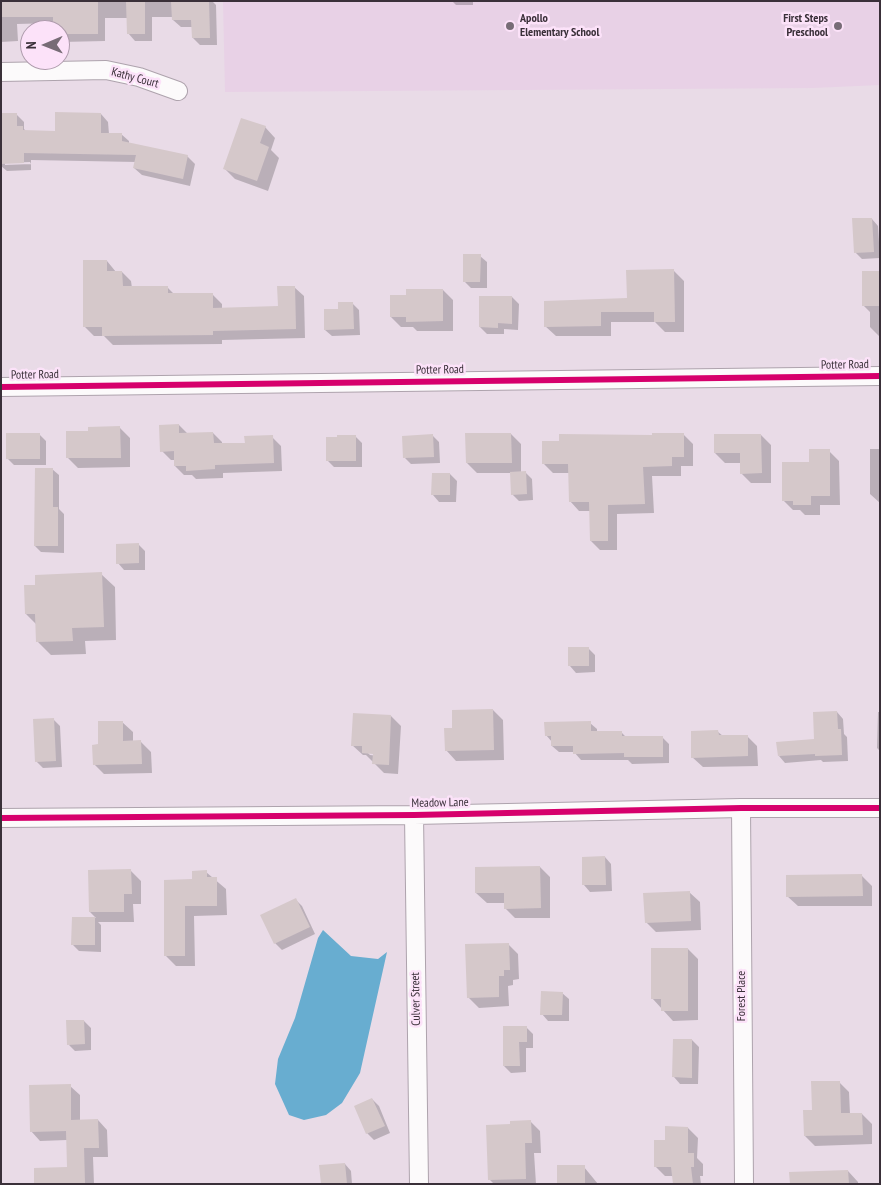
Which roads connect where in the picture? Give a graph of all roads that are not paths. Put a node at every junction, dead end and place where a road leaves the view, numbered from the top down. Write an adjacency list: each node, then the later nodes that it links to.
1 (1, 72): 2 (street, Kathy Court)
2 (178, 91)
3 (880, 376): 4 (street, Potter Road)
4 (1, 387)
5 (741, 808): 6 (street, Meadow Lane); 7 (street, Meadow Lane); 10 (street, Forest Place)
6 (880, 808)
7 (414, 815): 8 (street, Meadow Lane); 9 (street, Culver Street)
8 (1, 818)
9 (419, 1184)
10 (744, 1184)

